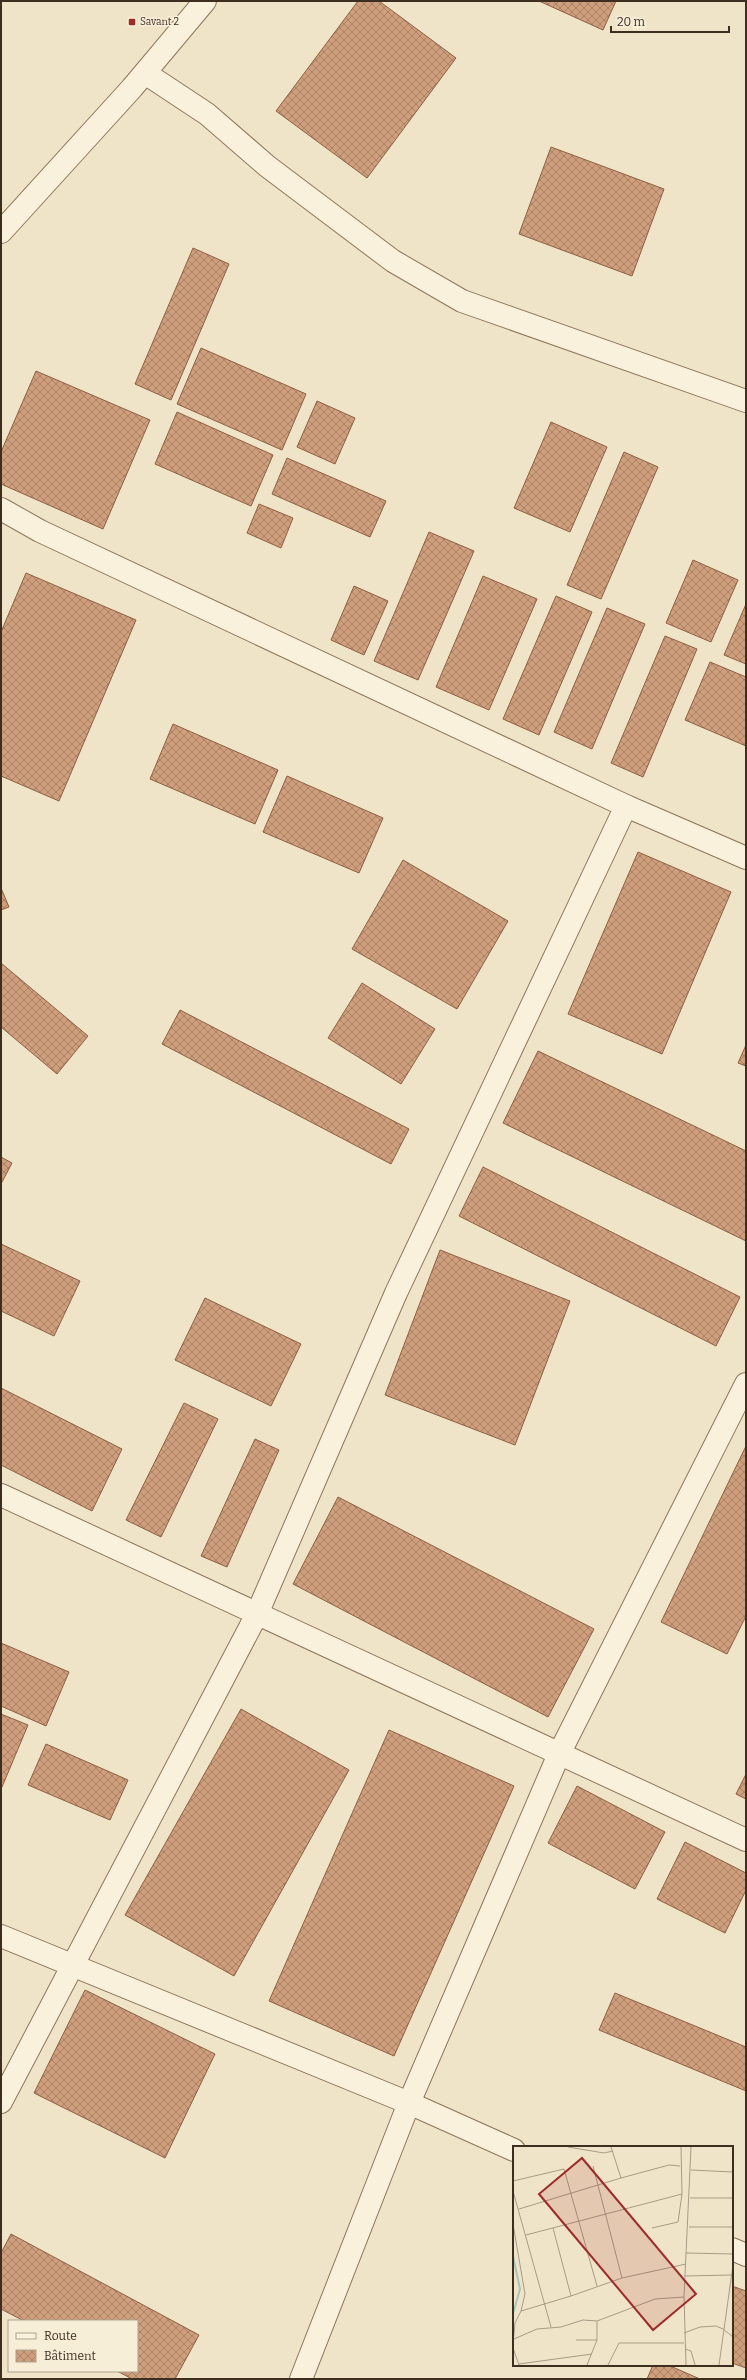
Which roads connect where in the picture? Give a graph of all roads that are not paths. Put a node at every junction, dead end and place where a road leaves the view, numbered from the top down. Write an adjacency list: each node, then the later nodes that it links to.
1 (205, 1): 2 (street)
2 (145, 73): 3 (street); 4 (street)
3 (1, 232)
4 (746, 401)
5 (1, 509): 6 (street)
6 (626, 806): 7 (street); 10 (street)
7 (746, 858)
8 (746, 1384): 11 (street)
9 (1, 1495): 10 (street)
10 (257, 1614): 11 (street); 14 (street)
11 (559, 1754): 12 (street); 16 (street)
12 (746, 1840)
13 (1, 1936): 14 (street)
14 (72, 1965): 15 (street); 16 (street)
15 (1, 2102)
16 (409, 2103): 17 (street); 20 (street)
17 (513, 2150)
18 (733, 2248): 19 (street)
19 (746, 2255)
20 (301, 2379)

